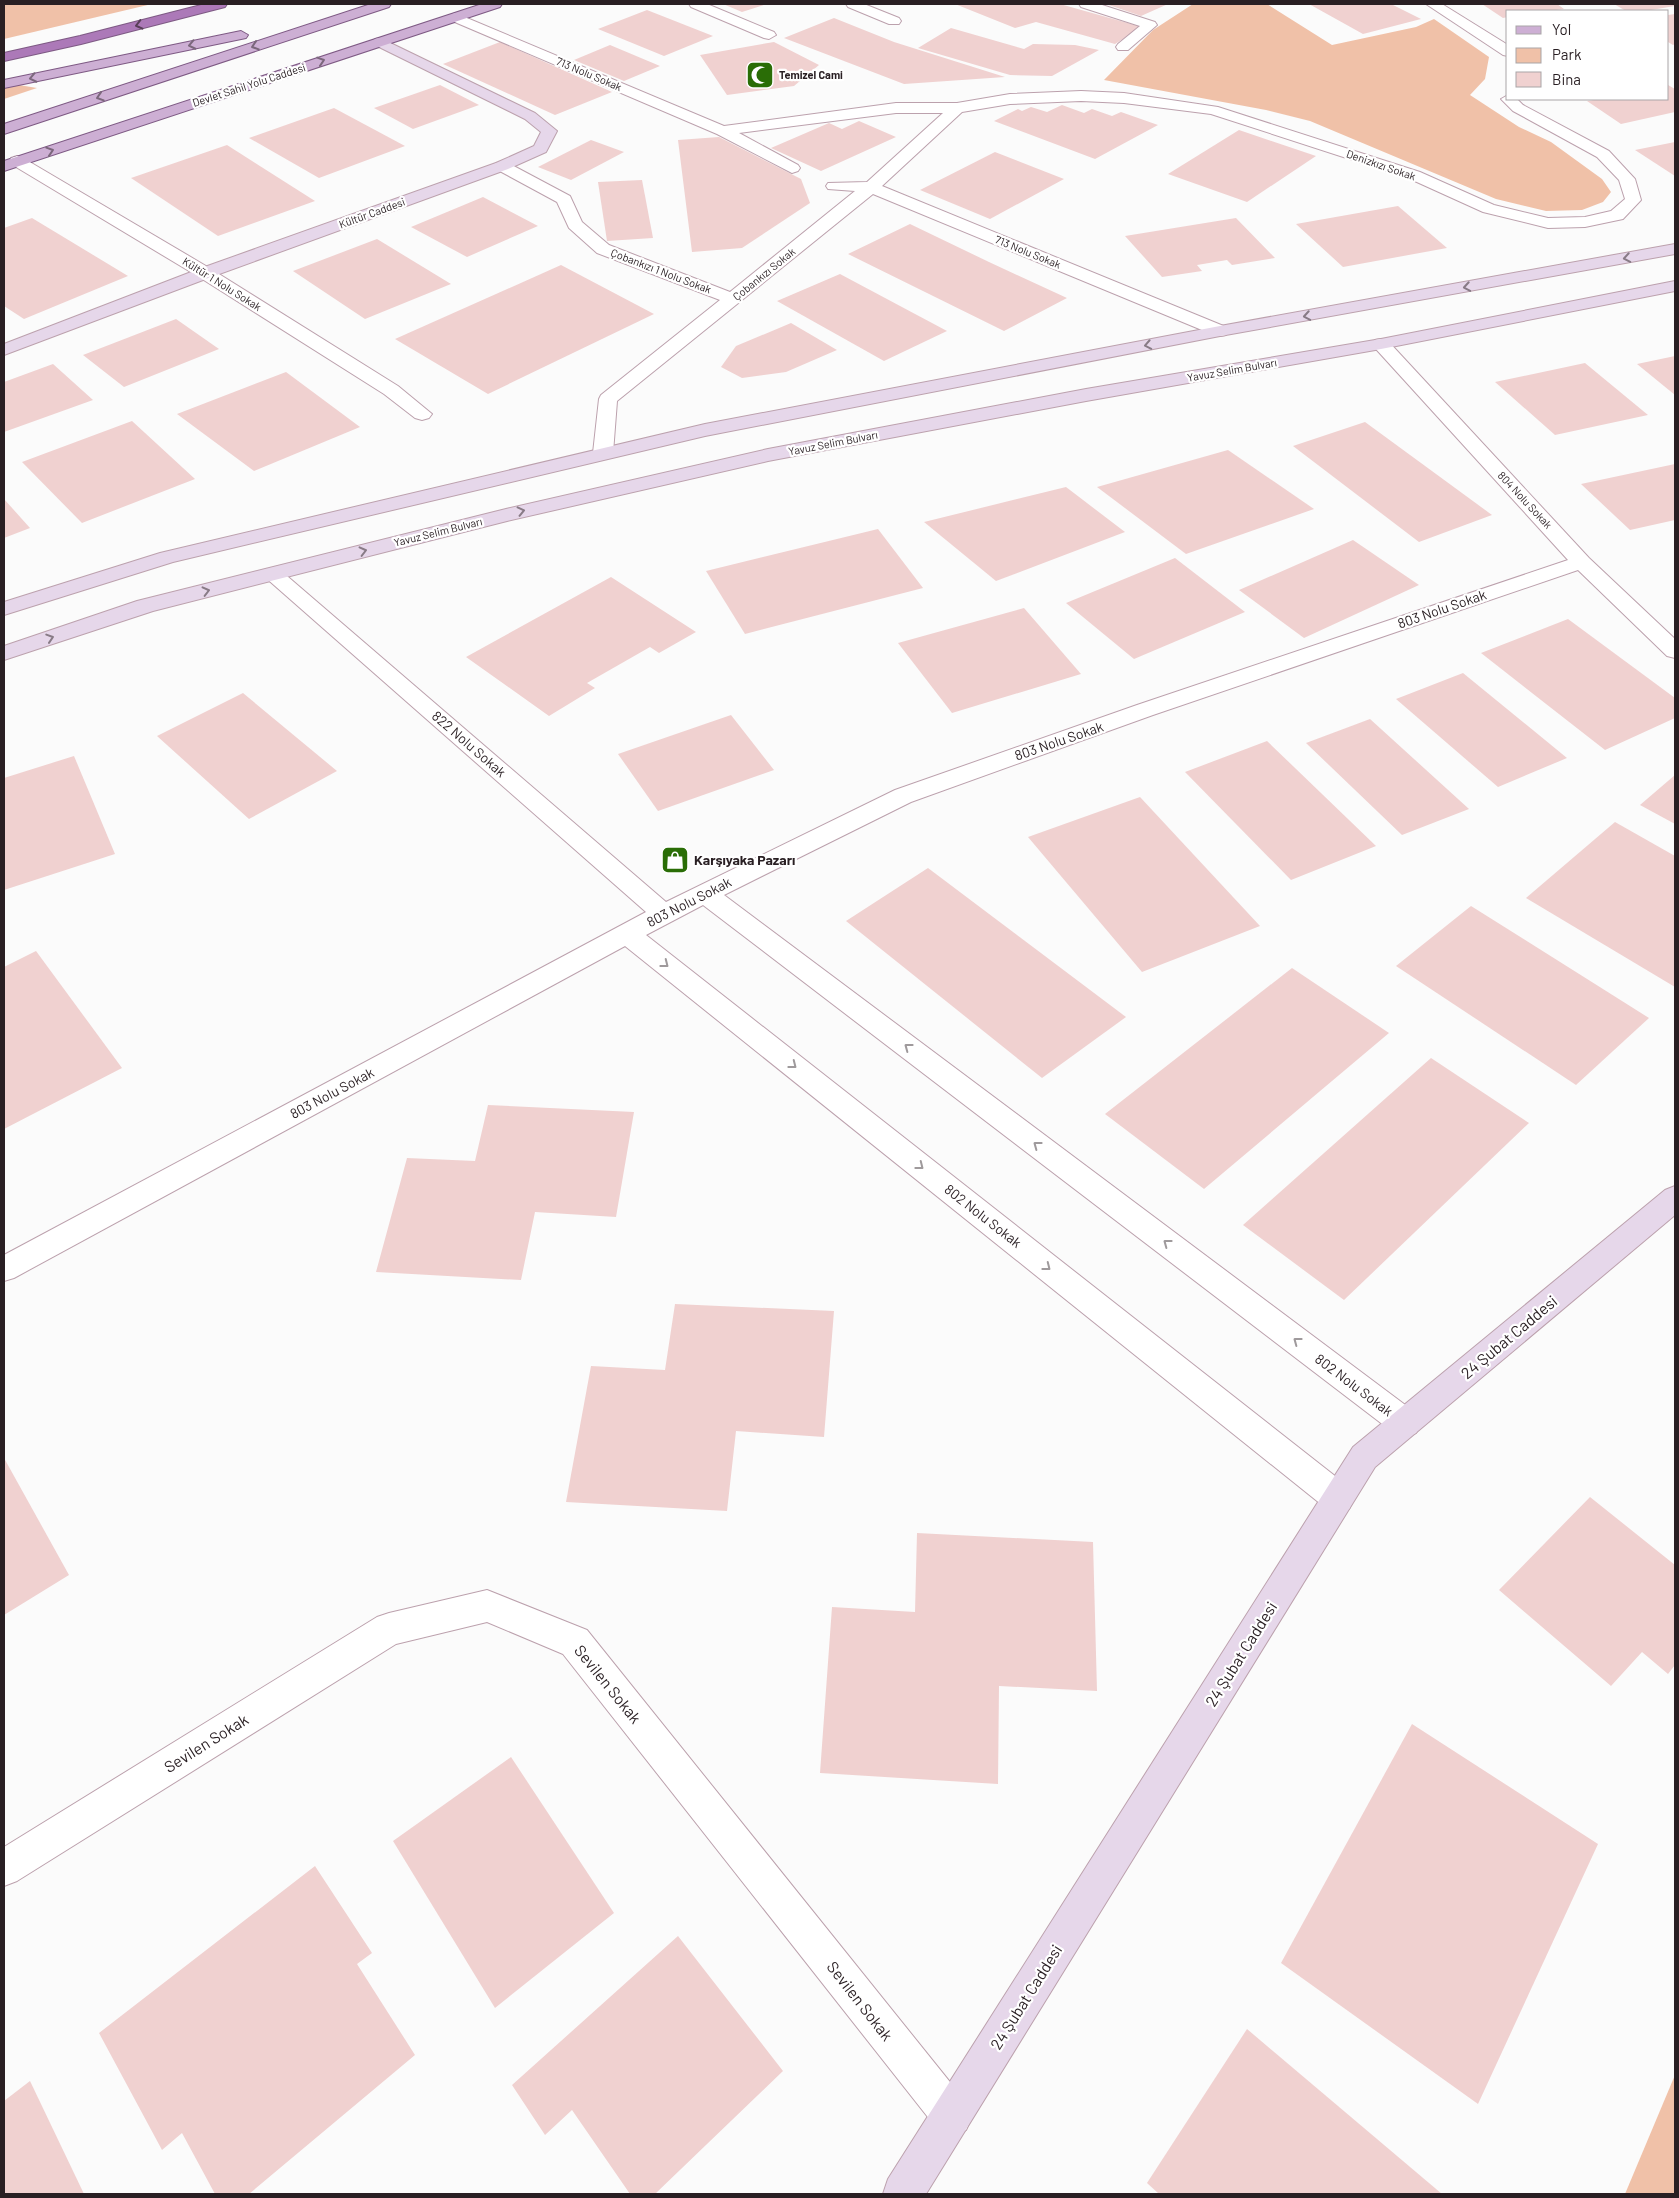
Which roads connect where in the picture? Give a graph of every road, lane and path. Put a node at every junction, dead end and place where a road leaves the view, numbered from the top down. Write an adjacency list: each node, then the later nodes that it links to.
1 (220, 4): 15 (highway, one-way to 15)
2 (384, 4): 8 (main road)
3 (495, 4): 9 (main road, Devlet Sahil Yolu Caddesi)
4 (696, 4): 11 (street)
5 (853, 4): 10 (street)
6 (1086, 4): 13 (street)
7 (1433, 4): 14 (street)
8 (360, 11): 17 (main road, one-way to 17); 21 (main road, one-way to 21)
9 (455, 17): 12 (main road, Devlet Sahil Yolu Caddesi); 22 (street, 713 Nolu Sokak)
10 (894, 21)
11 (769, 35)
12 (380, 42): 23 (main road, Devlet Sahil Yolu Caddesi, one-way to 12); 24 (main road, Kültür Caddesi)
13 (1123, 47)
14 (1506, 51)
15 (4, 57)
16 (1088, 78): 18 (street)
17 (4, 84)
18 (1081, 96): 19 (street, Denizkızı Sokak); 20 (street, Denizkızı Sokak)
19 (1513, 100)
20 (957, 108): 22 (street); 27 (street, Çobankızı Sokak)
21 (4, 129)
22 (722, 132): 25 (street, 713 Nolu Sokak)
23 (10, 164): 29 (street, Kültür 1 Nolu Sokak)
24 (502, 166): 29 (main road, Kültür Caddesi); 31 (street, Çobankızı 1 Nolu Sokak)
25 (792, 168)
26 (834, 186): 27 (street, 713 Nolu Sokak)
27 (871, 187): 31 (street, Çobankızı Sokak); 32 (street, 713 Nolu Sokak)
28 (1675, 249): 32 (main road, one-way to 32)
29 (205, 273): 34 (main road, Kültür Caddesi); 35 (street, Kültür 1 Nolu Sokak)
30 (1674, 288): 33 (main road, Yavuz Selim Bulvarı)
31 (732, 299): 36 (street, Çobankızı Sokak)
32 (1220, 331): 36 (main road, one-way to 36)
33 (1380, 344): 37 (street, 804 Nolu Sokak); 38 (main road, Yavuz Selim Bulvarı, one-way to 33)
34 (4, 350)
35 (422, 414)
36 (603, 453): 39 (main road)
37 (1582, 562): 40 (street, 804 Nolu Sokak); 42 (street, 803 Nolu Sokak)
38 (274, 574): 41 (main road, Yavuz Selim Bulvarı, one-way to 38); 43 (street, 822 Nolu Sokak)
39 (4, 609)
40 (1675, 650)
41 (4, 653)
42 (705, 894): 43 (street, 803 Nolu Sokak); 47 (street, 802 Nolu Sokak, one-way to 42)
43 (664, 914): 44 (street, 803 Nolu Sokak)
44 (627, 934): 46 (street, 803 Nolu Sokak); 48 (street, 802 Nolu Sokak, one-way to 48)
45 (1675, 1198): 47 (main road, 24 Şubat Caddesi)
46 (4, 1269)
47 (1405, 1423): 48 (main road, 24 Şubat Caddesi)
48 (1338, 1498): 50 (main road, 24 Şubat Caddesi)
49 (4, 1868): 50 (street, Sevilen Sokak)
50 (952, 2116): 51 (main road, 24 Şubat Caddesi)
51 (903, 2194)

